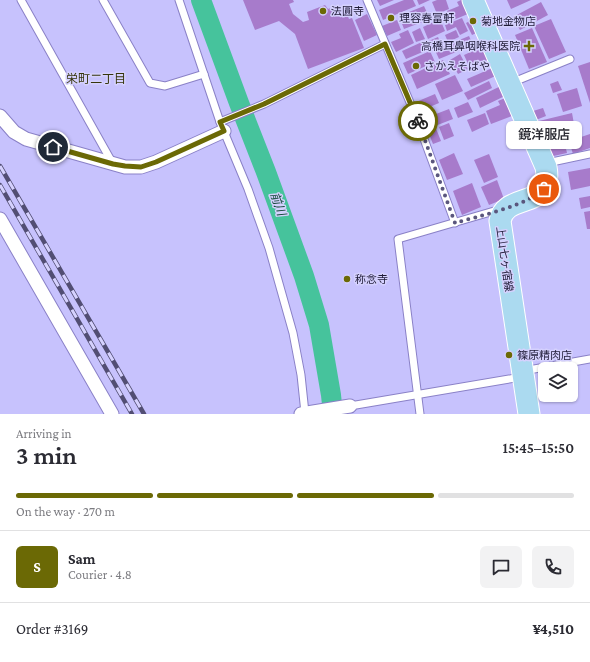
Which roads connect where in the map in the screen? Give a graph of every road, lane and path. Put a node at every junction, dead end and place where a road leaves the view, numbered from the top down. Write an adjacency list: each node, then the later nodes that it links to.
1 (21, 0): 14 (lane)
2 (103, 0): 8 (lane)
3 (179, 0): 8 (lane)
4 (367, 0): 6 (lane)
5 (473, 0): 9 (main road)
6 (385, 44): 11 (lane); 17 (lane)
7 (570, 59): 9 (lane)
8 (204, 74): 11 (lane)
9 (510, 83): 13 (main road)
10 (0, 116): 14 (street)
11 (222, 127): 14 (street); 22 (lane)
12 (590, 154): 13 (lane)
13 (545, 163): 15 (main road)
14 (113, 164)
15 (508, 207): 17 (lane); 19 (main road, 上山七ヶ宿線)
16 (0, 219): 23 (street)
17 (455, 223): 20 (lane)
18 (590, 359): 19 (lane)
19 (522, 374): 20 (lane); 25 (main road, 上山七ヶ宿線)
20 (417, 394): 21 (lane); 24 (lane)
21 (350, 406): 22 (street)
22 (305, 413)
23 (112, 414)
24 (420, 414)
25 (528, 414)

